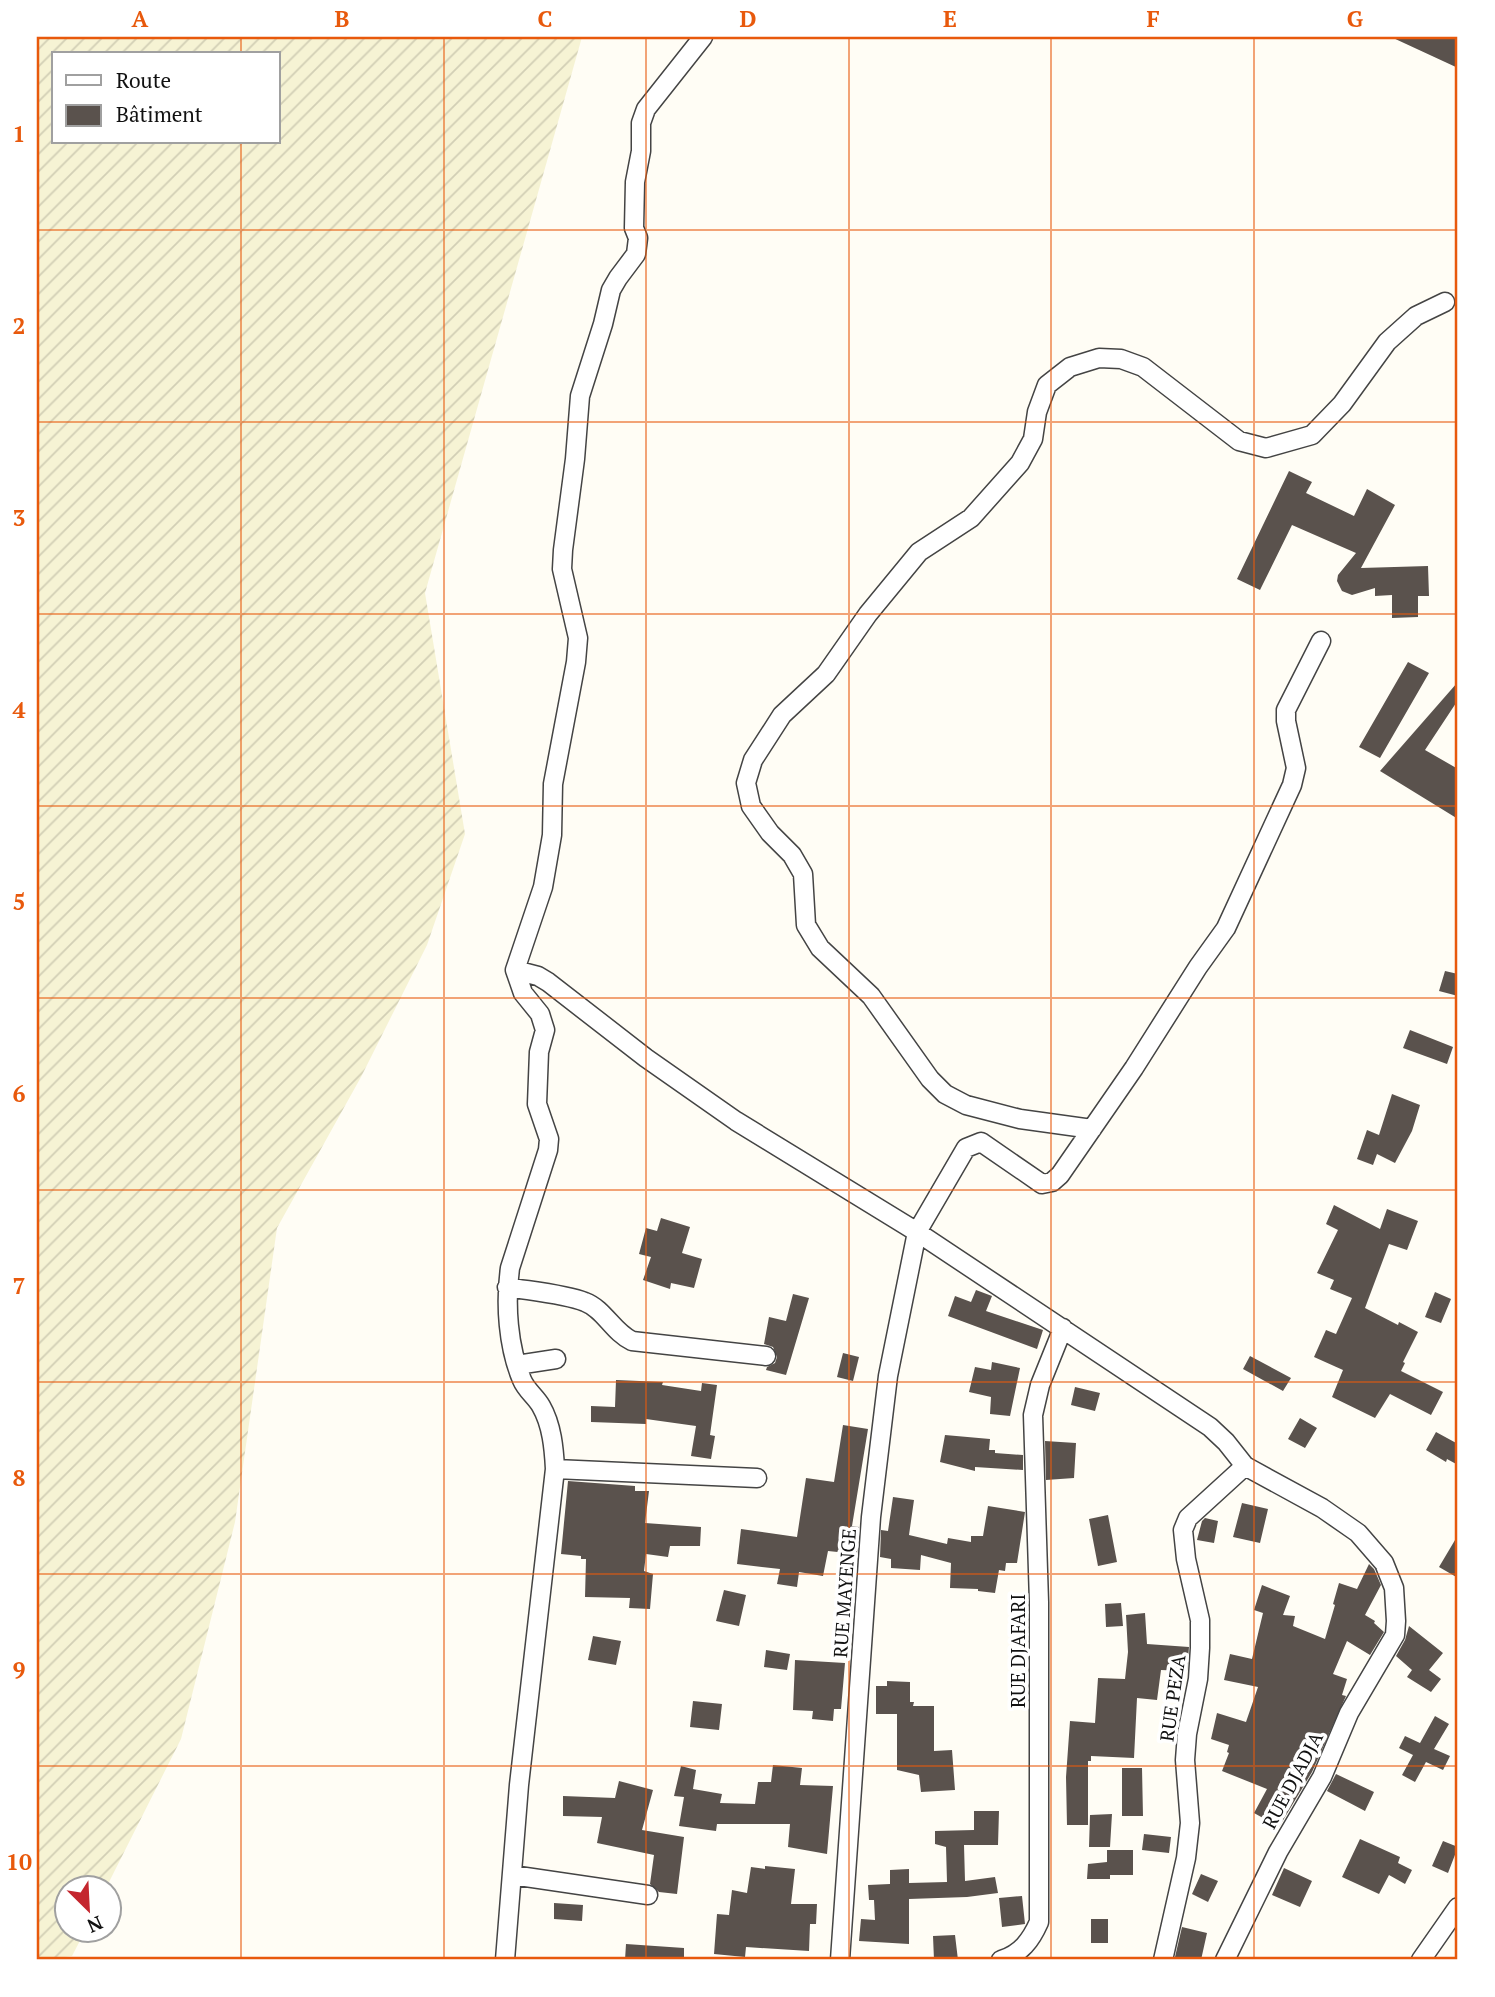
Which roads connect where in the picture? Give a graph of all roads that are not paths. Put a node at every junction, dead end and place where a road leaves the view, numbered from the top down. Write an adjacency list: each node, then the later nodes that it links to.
1 (703, 37): 4 (street)
2 (1445, 302): 5 (street)
3 (1321, 641): 5 (street)
4 (515, 970): 6 (street); 7 (street)
5 (1092, 1129): 6 (street, RUE MAYENGE)
6 (917, 1232): 8 (street); 19 (street, RUE MAYENGE)
7 (508, 1287): 9 (street); 11 (street)
8 (1063, 1328): 12 (street); 20 (street, RUE DJAFARI)
9 (766, 1356)
10 (556, 1359): 11 (street)
11 (517, 1365): 13 (street)
12 (1245, 1466): 21 (street, RUE PEZA); 22 (street, RUE DJADJA)
13 (555, 1469): 14 (street); 15 (street)
14 (757, 1478)
15 (512, 1875): 16 (street); 18 (street)
16 (648, 1895)
17 (1458, 1907): 23 (street)
18 (505, 1960)
19 (840, 1960)
20 (1001, 1960)
21 (1163, 1960)
22 (1225, 1960)
23 (1421, 1960)

